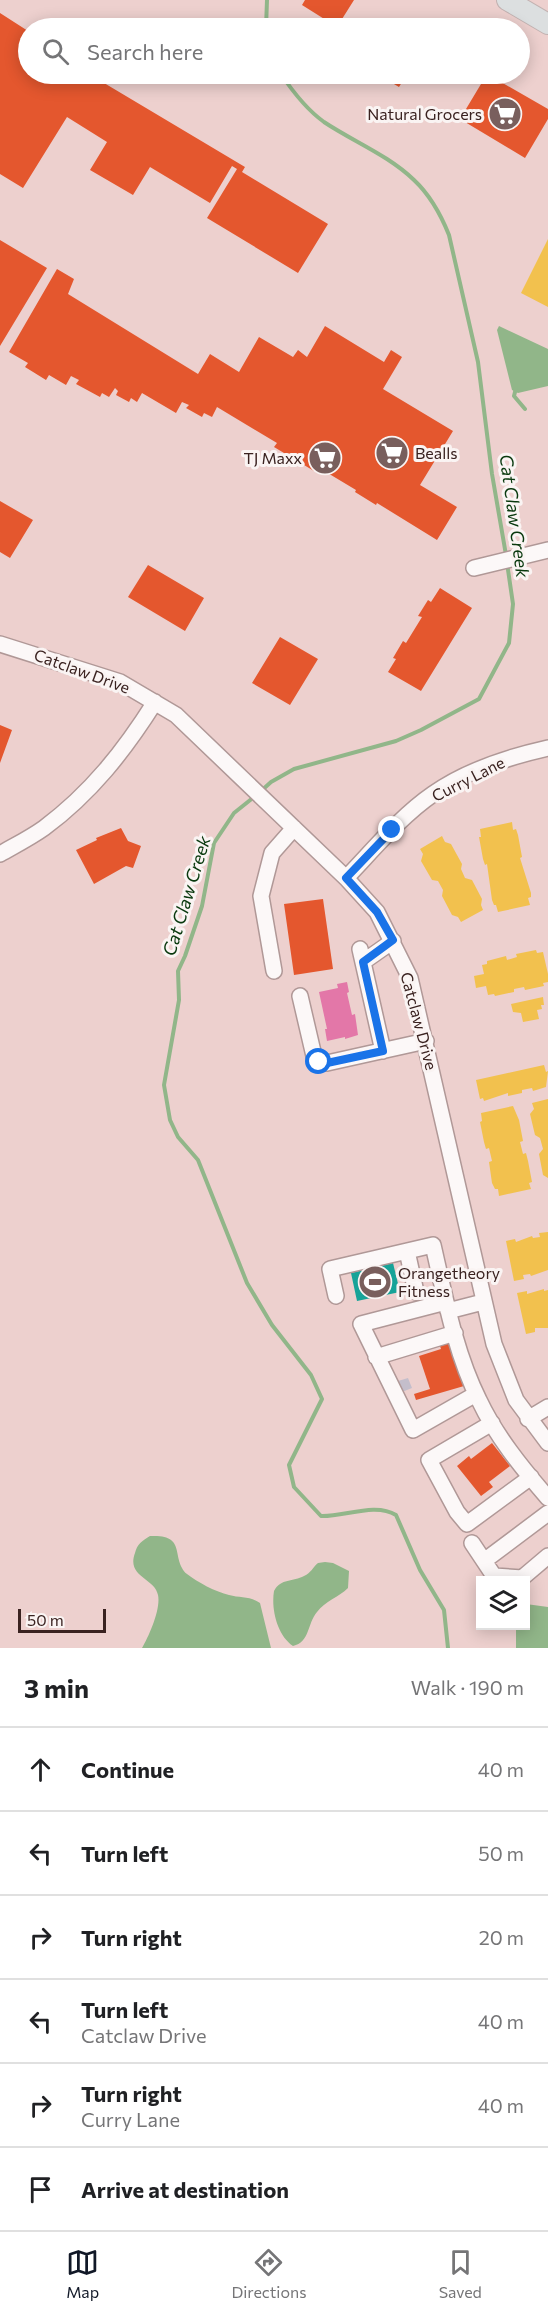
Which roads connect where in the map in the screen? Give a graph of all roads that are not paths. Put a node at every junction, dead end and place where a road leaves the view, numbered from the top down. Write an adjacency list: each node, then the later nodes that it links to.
1 (507, 0): 2 (main road)
2 (548, 24)
3 (548, 550): 4 (street)
4 (477, 568)
5 (0, 644): 6 (street, Catclaw Drive)
6 (155, 702): 8 (street, Catclaw Drive); 9 (street)
7 (548, 748): 10 (street, Curry Lane)
8 (294, 828): 10 (street, Catclaw Drive); 12 (street)
9 (0, 854)
10 (346, 878): 11 (street, Catclaw Drive)
11 (393, 940): 14 (street, Catclaw Drive); 15 (street)
12 (274, 971)
13 (300, 996): 15 (street)
14 (426, 1041): 15 (street); 19 (street, Catclaw Drive)
15 (383, 1051)
16 (407, 1251): 17 (street); 18 (street); 20 (street)
17 (417, 1292)
18 (336, 1296)
19 (483, 1302): 20 (street); 25 (street, Catclaw Drive)
20 (447, 1306): 21 (street); 22 (street)
21 (455, 1334): 22 (street); 23 (street)
22 (376, 1357): 23 (street)
23 (476, 1394): 26 (street)
24 (548, 1407): 25 (street)
25 (528, 1419): 27 (street, Catclaw Drive)
26 (492, 1423): 28 (street); 28 (street)
27 (548, 1443)
28 (531, 1477): 29 (street)
29 (547, 1494)
30 (548, 1514): 33 (street)
31 (472, 1543): 33 (street)
32 (548, 1556): 33 (street)
33 (484, 1561)

